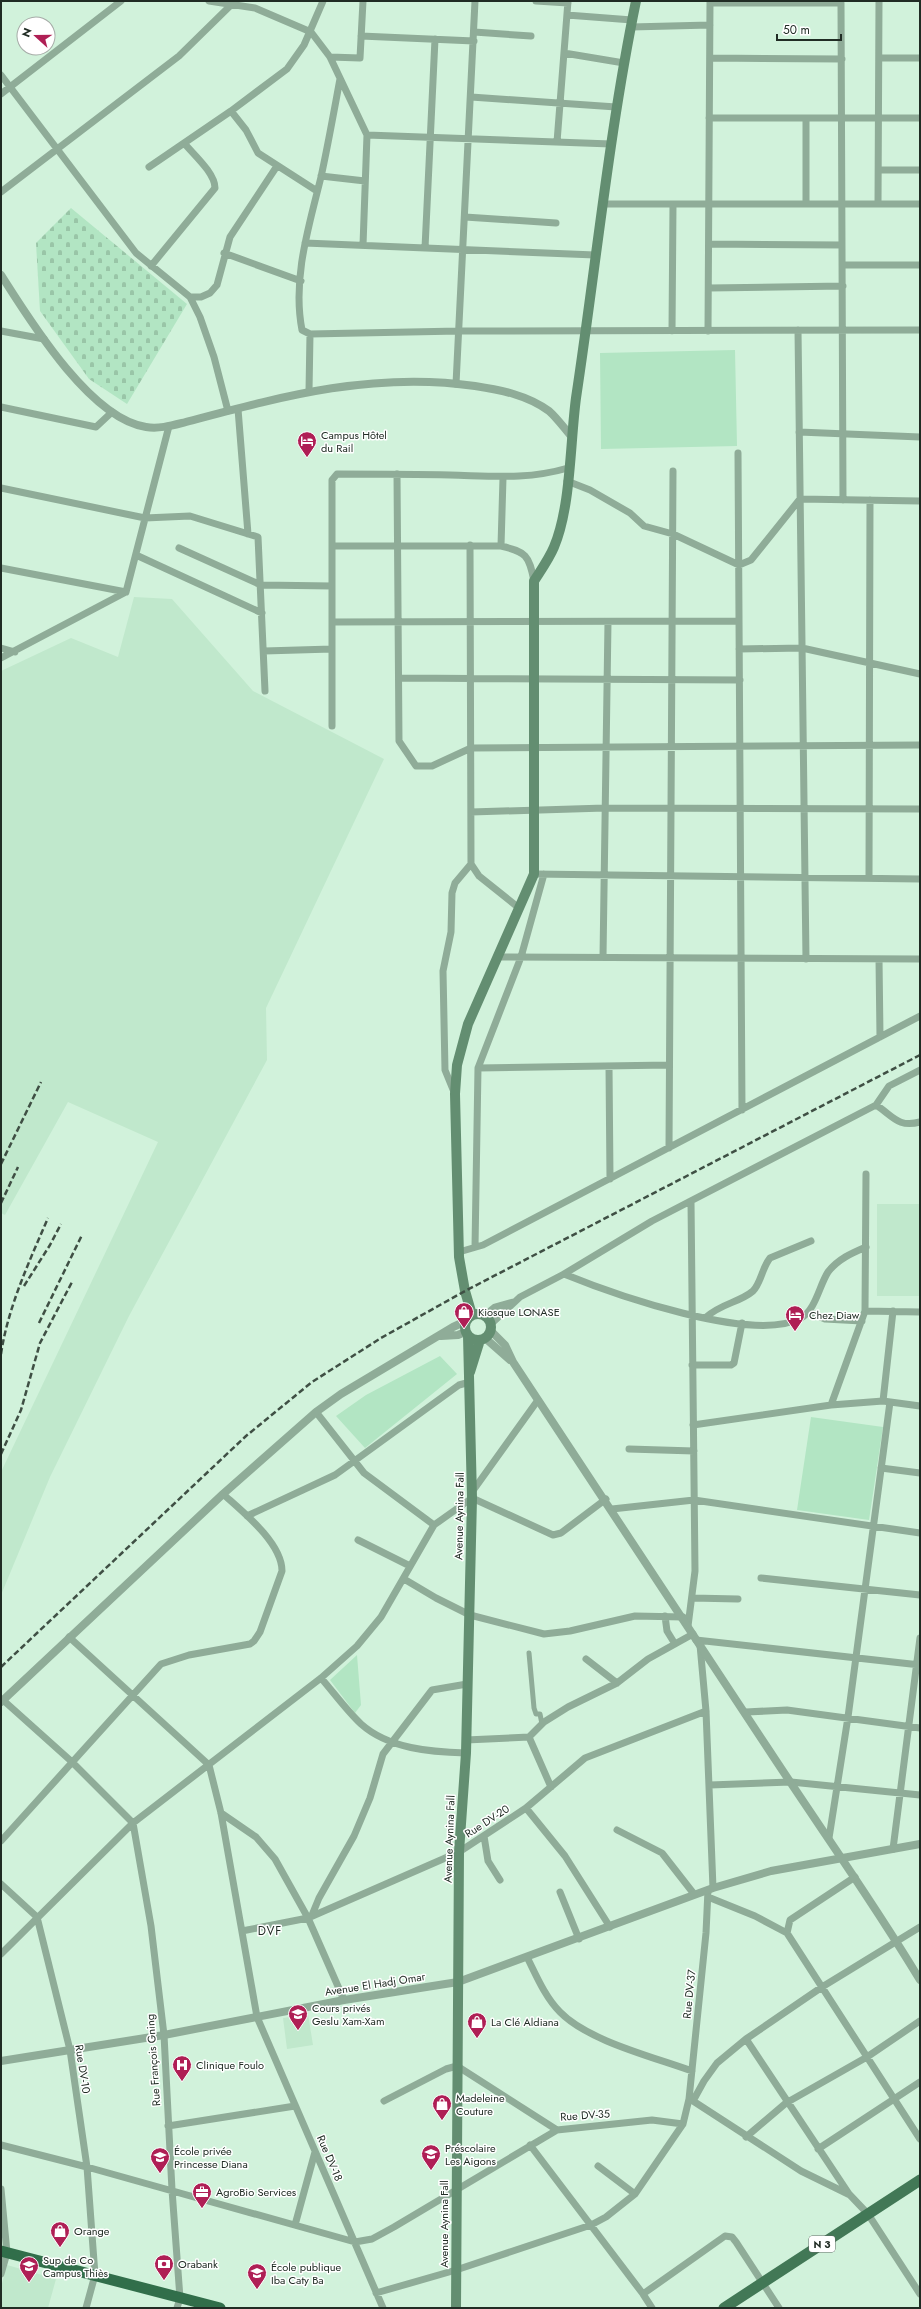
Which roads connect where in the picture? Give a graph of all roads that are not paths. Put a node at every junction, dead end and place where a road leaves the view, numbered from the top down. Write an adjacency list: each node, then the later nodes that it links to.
1 (121, 1): 31 (street)
2 (209, 1): 12 (street)
3 (323, 1): 16 (street)
4 (363, 1): 18 (street)
5 (476, 1): 17 (street)
6 (536, 1): 9 (street)
7 (636, 1): 14 (main road)
8 (879, 1): 25 (street)
9 (568, 2): 13 (street)
10 (710, 2): 15 (street); 27 (street)
11 (256, 4): 12 (street); 16 (street)
12 (231, 5): 48 (street)
13 (567, 15): 14 (street); 22 (street)
14 (632, 23): 15 (street); 28 (main road)
15 (710, 25): 24 (street)
16 (311, 32): 23 (street); 36 (street)
17 (474, 32): 19 (street); 21 (street)
18 (361, 36): 20 (street); 23 (street)
19 (532, 36)
20 (436, 39): 21 (street); 43 (street)
21 (474, 41): 33 (street)
22 (564, 53): 28 (street); 34 (street)
23 (330, 57): 30 (street)
24 (710, 58): 27 (street); 37 (street)
25 (879, 58): 26 (street); 40 (street)
26 (920, 58)
27 (842, 59): 39 (street)
28 (624, 63): 35 (main road)
29 (1, 75): 31 (street)
30 (340, 79): 42 (street); 53 (street)
31 (10, 88): 32 (street); 48 (street)
32 (1, 94)
33 (471, 97): 34 (street); 44 (street)
34 (560, 103): 35 (street); 45 (street)
35 (616, 108): 47 (main road)
36 (231, 111): 46 (street); 49 (street)
37 (709, 118): 38 (street); 59 (street)
38 (806, 118): 39 (street); 60 (street)
39 (842, 118): 40 (street); 61 (street)
40 (879, 118): 41 (street); 51 (street)
41 (920, 118)
42 (367, 135): 43 (street); 54 (street)
43 (430, 137): 44 (street); 70 (street)
44 (469, 139): 45 (street); 64 (street)
45 (557, 142): 47 (street)
46 (184, 143): 50 (street); 76 (street)
47 (611, 144): 57 (main road)
48 (55, 148): 56 (street); 76 (street)
49 (277, 166): 55 (street); 72 (street)
50 (149, 167)
51 (879, 170): 52 (street); 62 (street)
52 (920, 170)
53 (321, 176): 54 (street); 55 (street)
54 (365, 181): 68 (street)
55 (317, 191): 66 (street)
56 (1, 192)
57 (602, 204): 58 (street); 73 (main road)
58 (673, 204): 59 (street); 88 (street)
59 (709, 204): 60 (street); 67 (street)
60 (806, 204): 61 (street)
61 (842, 204): 62 (street); 69 (street)
62 (878, 204): 63 (street)
63 (920, 204)
64 (465, 217): 65 (street); 71 (street)
65 (556, 223)
66 (305, 242): 68 (street); 78 (street)
67 (709, 244): 69 (street); 80 (street)
68 (363, 245): 70 (street)
69 (842, 245): 74 (street)
70 (425, 248): 71 (street)
71 (463, 249): 73 (street); 86 (street)
72 (224, 253): 78 (street); 81 (street)
73 (595, 255): 87 (main road)
74 (842, 265): 75 (street); 79 (street)
75 (920, 265)
76 (151, 266): 81 (street)
77 (1, 275): 91 (street)
78 (300, 281): 90 (street)
79 (843, 286): 80 (street); 83 (street)
80 (708, 288): 89 (street)
81 (190, 297): 96 (street)
82 (798, 330): 83 (street); 89 (street); 99 (street)
83 (843, 330): 84 (street); 100 (street)
84 (920, 330)
85 (1, 331): 91 (street)
86 (459, 331): 87 (street); 90 (street); 92 (street)
87 (586, 331): 88 (street); 101 (main road)
88 (672, 331): 89 (street)
89 (708, 331)
90 (310, 334): 93 (street)
91 (44, 339): 97 (street)
92 (456, 384): 93 (street); 101 (street)
93 (309, 391): 95 (street)
94 (1, 407): 97 (street)
95 (238, 409): 96 (street); 115 (street)
96 (228, 411): 98 (street)
97 (112, 412): 98 (street)
98 (169, 426): 114 (street)
99 (799, 432): 100 (street); 110 (street)
100 (843, 434): 102 (street); 111 (street)
101 (571, 436): 104 (main road)
102 (920, 436)
103 (738, 453): 123 (street)
104 (568, 468): 107 (street); 108 (main road)
105 (673, 471): 116 (street)
106 (397, 474): 107 (street); 118 (street); 119 (street)
107 (503, 478): 120 (street)
108 (567, 481): 116 (street); 125 (main road)
109 (1, 488): 114 (street)
110 (800, 499): 111 (street); 123 (street); 138 (street)
111 (843, 500): 112 (street)
112 (870, 500): 113 (street); 144 (street)
113 (920, 501)
114 (145, 518): 115 (street); 122 (street)
115 (248, 534): 126 (street)
116 (673, 534): 123 (street); 136 (street)
117 (470, 545): 119 (street); 120 (street); 133 (street)
118 (332, 546): 119 (street); 127 (street)
119 (398, 546): 132 (street)
120 (501, 546): 125 (street)
121 (179, 548): 126 (street)
122 (136, 555): 128 (street); 129 (street)
123 (739, 565): 130 (street)
124 (1, 568): 128 (street)
125 (534, 581): 134 (main road)
126 (261, 585): 127 (street); 129 (street)
127 (332, 586): 131 (street)
128 (126, 592): 142 (street)
129 (262, 613): 141 (street)
130 (739, 621): 136 (street); 140 (street)
131 (332, 622): 132 (street); 139 (street)
132 (398, 622): 133 (street); 146 (street)
133 (470, 622): 134 (street); 147 (street)
134 (534, 622): 135 (street); 148 (main road)
135 (608, 622): 136 (street); 149 (street)
136 (672, 622): 150 (street)
137 (1, 648): 142 (street)
138 (802, 648): 140 (street); 144 (street); 157 (street)
139 (332, 649): 141 (street); 153 (street)
140 (739, 649): 151 (street)
141 (264, 650): 152 (street)
142 (15, 652): 143 (street)
143 (1, 658)
144 (870, 663): 145 (street); 154 (street)
145 (920, 674)
146 (399, 678): 147 (street); 160 (street)
147 (470, 678): 148 (street); 160 (street)
148 (534, 679): 149 (street); 161 (main road)
149 (607, 679): 150 (street); 158 (street)
150 (672, 680): 151 (street); 159 (street)
151 (740, 680): 156 (street)
152 (266, 691)
153 (332, 726)
154 (870, 745): 155 (street); 157 (street); 166 (street)
155 (920, 745)
156 (740, 746): 157 (street); 159 (street); 164 (street)
157 (803, 746): 165 (street)
158 (606, 747): 159 (street); 161 (street); 162 (street)
159 (672, 747): 163 (street)
160 (471, 748): 161 (street); 169 (street)
161 (534, 748): 168 (main road)
162 (605, 808): 163 (street); 168 (street); 172 (street)
163 (671, 808): 164 (street); 173 (street)
164 (740, 808): 165 (street); 174 (street)
165 (804, 808): 166 (street); 175 (street)
166 (869, 808): 167 (street); 176 (street)
167 (920, 809)
168 (533, 811): 169 (street); 171 (main road)
169 (471, 812): 170 (street)
170 (471, 864): 178 (street); 193 (street)
171 (539, 874): 172 (street); 178 (main road, Avenue Aynina Fall); 180 (street)
172 (604, 875): 173 (street); 181 (street)
173 (670, 876): 174 (street); 182 (street)
174 (741, 877): 175 (street); 183 (street)
175 (805, 878): 176 (street); 184 (street)
176 (869, 878): 177 (street)
177 (920, 879)
178 (519, 908): 179 (main road, Avenue Aynina Fall)
179 (499, 957): 180 (street); 193 (main road, Avenue Aynina Fall)
180 (521, 957): 181 (street); 191 (street)
181 (603, 957): 182 (street)
182 (670, 958): 183 (street); 189 (street)
183 (741, 958): 184 (street); 195 (street)
184 (806, 959): 185 (street)
185 (879, 959): 186 (street); 188 (street)
186 (920, 959)
187 (920, 1016): 188 (street)
188 (880, 1037): 195 (street)
189 (669, 1065): 190 (street); 197 (street)
190 (609, 1066): 191 (street); 199 (street)
191 (478, 1068): 203 (street)
192 (920, 1070): 194 (street)
193 (455, 1094): 204 (main road, Avenue Aynina Fall)
194 (876, 1105): 196 (street); 200 (street)
195 (742, 1110): 197 (street)
196 (920, 1122)
197 (669, 1148): 199 (street)
198 (866, 1174): 202 (street)
199 (610, 1179): 203 (street)
200 (691, 1201): 205 (street); 212 (street)
201 (811, 1241): 213 (street)
202 (866, 1247): 207 (street); 209 (street)
203 (475, 1248): 204 (street)
204 (459, 1252): 216 (main road, Avenue Aynina Fall)
205 (564, 1274): 206 (street); 212 (street)
206 (513, 1302): 211 (street); 217 (street)
207 (865, 1311): 208 (street); 214 (street)
208 (893, 1311): 210 (street); 221 (street)
209 (809, 1312): 214 (street); 215 (street)
210 (920, 1312)
211 (484, 1316): 216 (main road); 217 (main road)
212 (691, 1316): 213 (street); 218 (street)
213 (705, 1318): 215 (street)
214 (862, 1321): 222 (street)
215 (742, 1323): 218 (street)
216 (468, 1326): 217 (main road); 219 (main road, Avenue Aynina Fall); 224 (street)
217 (486, 1333): 219 (main road); 220 (street)
218 (692, 1365): 225 (street)
219 (470, 1377): 228 (street); 232 (main road, Avenue Aynina Fall)
220 (538, 1400): 232 (street); 233 (street)
221 (887, 1401): 222 (street); 223 (street); 229 (street)
222 (831, 1405): 225 (street)
223 (920, 1406)
224 (316, 1412): 228 (street); 231 (street)
225 (693, 1425): 227 (street)
226 (629, 1449): 227 (street)
227 (694, 1451): 234 (street)
228 (354, 1460): 236 (street); 237 (street)
229 (881, 1468): 230 (street); 238 (street)
230 (920, 1473)
231 (223, 1494): 236 (street); 252 (street)
232 (472, 1495): 233 (street); 237 (street); 248 (main road, Avenue Aynina Fall)
233 (606, 1499): 235 (street)
234 (694, 1500): 235 (street); 238 (street); 246 (street)
235 (612, 1509): 250 (street)
236 (248, 1516): 263 (street)
237 (434, 1525): 241 (street)
238 (873, 1527): 239 (street); 244 (street)
239 (920, 1533)
240 (358, 1540): 241 (street)
241 (410, 1566): 243 (street)
242 (761, 1578): 244 (street)
243 (404, 1579): 248 (street); 260 (street)
244 (865, 1588): 245 (street); 257 (street)
245 (920, 1595)
246 (692, 1598): 247 (street); 251 (street)
247 (738, 1599)
248 (470, 1615): 249 (street); 262 (main road, Avenue Aynina Fall)
249 (665, 1616): 250 (street); 255 (street)
250 (683, 1616): 251 (street)
251 (688, 1626): 254 (street)
252 (69, 1637): 263 (street); 264 (street)
253 (920, 1638): 259 (street)
254 (696, 1640): 255 (street); 257 (street); 265 (street, Rue DV-37); 266 (street)
255 (675, 1644): 261 (street)
256 (529, 1653): 268 (street)
257 (856, 1658): 259 (street); 267 (street)
258 (586, 1659): 261 (street)
259 (918, 1665): 269 (street)
260 (321, 1678): 273 (street); 276 (street)
261 (617, 1683): 268 (street)
262 (467, 1684): 272 (main road, Avenue Aynina Fall); 273 (street)
263 (133, 1696): 275 (street); 276 (street)
264 (2, 1701): 275 (street)
265 (706, 1711): 278 (street, Rue DV-37); 280 (street, Rue DV-20)
266 (746, 1712): 267 (street); 277 (street)
267 (848, 1716): 269 (street); 279 (street)
268 (542, 1724): 271 (street)
269 (909, 1726): 270 (street); 281 (street)
270 (920, 1728)
271 (529, 1737): 272 (street); 280 (street)
272 (466, 1740): 274 (main road, Avenue Aynina Fall)
273 (391, 1742): 274 (street); 301 (street)
274 (466, 1753): 292 (main road, Avenue Aynina Fall)
275 (71, 1761): 285 (street); 289 (street)
276 (209, 1765): 284 (street, Rue DV-18); 285 (street)
277 (791, 1782): 278 (street); 279 (street); 288 (street)
278 (710, 1785): 298 (street, Rue DV-37)
279 (837, 1785): 281 (street); 288 (street)
280 (551, 1787): 283 (street, Rue DV-20)
281 (900, 1793): 282 (street); 291 (street)
282 (920, 1795)
283 (526, 1808): 287 (street, Rue DV-20); 302 (street)
284 (220, 1813): 301 (street); 304 (street, Rue DV-18)
285 (133, 1823): 300 (street); 316 (street, Rue François Gning)
286 (617, 1830): 299 (street)
287 (484, 1836): 292 (street, Rue DV-20); 295 (street)
288 (829, 1838): 293 (street)
289 (1, 1841)
290 (920, 1844): 291 (street)
291 (893, 1849): 293 (street)
292 (459, 1852): 301 (street, Rue DV-20); 311 (main road, Avenue Aynina Fall)
293 (843, 1858): 294 (street); 298 (street, Avenue El Hadj Omar)
294 (855, 1877): 305 (street); 307 (street)
295 (500, 1880)
296 (1, 1884): 300 (street)
297 (560, 1892): 306 (street)
298 (710, 1892): 299 (street, Avenue El Hadj Omar); 305 (street); 322 (street, Rue DV-37)
299 (694, 1894): 302 (street, Avenue El Hadj Omar)
300 (37, 1917): 308 (street); 318 (street, Rue DV-10)
301 (310, 1917): 304 (street, Rue DV-20); 313 (street)
302 (610, 1927): 306 (street, Avenue El Hadj Omar)
303 (920, 1927): 307 (street)
304 (242, 1931): 314 (street, Rue DV-18)
305 (787, 1933): 312 (street)
306 (579, 1939): 309 (street, Avenue El Hadj Omar)
307 (897, 1941): 310 (street); 312 (street)
308 (1, 1954)
309 (527, 1957): 311 (street, Avenue El Hadj Omar); 322 (street)
310 (920, 1980)
311 (458, 1982): 313 (street, Avenue El Hadj Omar); 321 (main road, Avenue Aynina Fall)
312 (822, 1987): 317 (street); 319 (street)
313 (344, 2000): 314 (street, Avenue El Hadj Omar)
314 (257, 2017): 316 (street, Avenue El Hadj Omar); 328 (street, Rue DV-18)
315 (920, 2021): 319 (street)
316 (164, 2035): 318 (street, Avenue El Hadj Omar); 330 (street, Rue François Gning)
317 (746, 2039): 325 (street); 327 (street)
318 (70, 2050): 320 (street, Avenue El Hadj Omar); 338 (street, Rue DV-10)
319 (867, 2057): 324 (street); 327 (street)
320 (1, 2062)
321 (458, 2066): 326 (street); 331 (street, Rue DV-35); 341 (main road, Avenue Aynina Fall)
322 (692, 2071): 325 (street, Rue DV-37)
323 (920, 2082): 324 (street)
324 (894, 2098): 333 (street); 336 (street)
325 (691, 2100): 329 (street); 332 (street)
326 (384, 2101)
327 (786, 2103): 332 (street); 336 (street)
328 (295, 2106): 330 (street); 337 (street, Rue DV-18)
329 (683, 2124): 331 (street, Rue DV-35); 344 (street)
330 (168, 2126): 343 (street, Rue François Gning)
331 (558, 2130): 335 (street)
332 (746, 2137): 345 (street)
333 (920, 2139)
334 (1, 2145): 338 (street)
335 (530, 2145): 341 (street); 348 (street)
336 (818, 2149): 345 (street)
337 (315, 2152): 347 (street); 349 (street, Rue DV-18)
338 (87, 2166): 343 (street); 353 (street, Rue DV-10)
339 (598, 2166): 344 (street)
340 (920, 2180): 346 (main road, N 3)
341 (457, 2188): 349 (street); 351 (main road, Avenue Aynina Fall)
342 (1, 2189): 350 (street)
343 (172, 2190): 347 (street); 358 (street, Rue François Gning)
344 (635, 2194): 348 (street)
345 (849, 2194): 346 (street)
346 (868, 2214): 354 (main road, N 3); 357 (street)
347 (295, 2225): 349 (street)
348 (591, 2225): 351 (street); 356 (street)
349 (355, 2242): 355 (street, Rue DV-18)
350 (4, 2252): 352 (street); 353 (highway)
351 (456, 2270): 355 (street); 362 (main road, Avenue Aynina Fall)
352 (1, 2274)
353 (94, 2276): 358 (highway); 359 (street, Rue DV-10)
354 (763, 2284): 356 (street); 364 (main road, N 3); 365 (street)
355 (376, 2292): 361 (street, Rue DV-18)
356 (643, 2294): 363 (street)
357 (920, 2294)
358 (179, 2303): 360 (highway)
359 (86, 2308)
360 (220, 2308)
361 (383, 2308)
362 (456, 2308)
363 (652, 2308)
364 (724, 2308)
365 (779, 2308)

